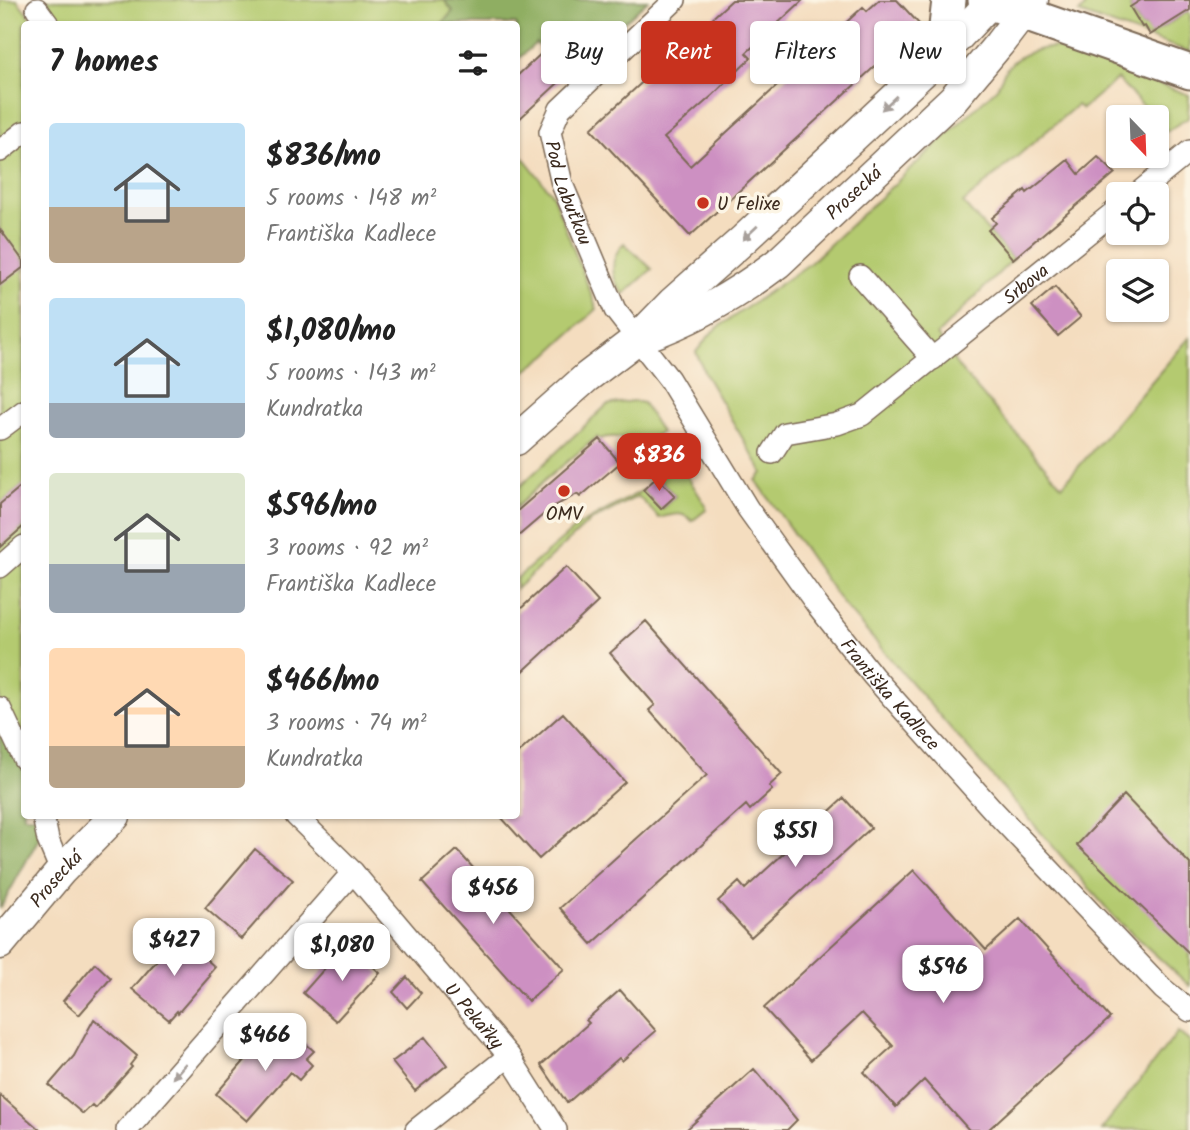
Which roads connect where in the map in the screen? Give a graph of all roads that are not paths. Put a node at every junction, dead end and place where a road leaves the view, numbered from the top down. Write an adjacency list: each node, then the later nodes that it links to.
1 (675, 0): 14 (street, Pod Labuťkou)
2 (949, 0): 4 (main road)
3 (1007, 3): 5 (main road, Prosecká); 6 (main road); 14 (main road, Prosecká)
4 (947, 21)
5 (966, 36)
6 (1190, 72)
7 (910, 84): 14 (main road, Prosecká, one-way to 14)
8 (21, 134): 9 (street)
9 (0, 151)
10 (1190, 151): 11 (street)
11 (1152, 182)
12 (1106, 219): 15 (street, Srbova)
13 (860, 276): 15 (street)
14 (638, 339): 18 (main road, Prosecká); 30 (street, Františka Kadlece)
15 (933, 359): 19 (street, Srbova)
16 (21, 413): 17 (street)
17 (0, 429)
18 (520, 436)
19 (772, 453)
20 (21, 549): 21 (street)
21 (0, 567)
22 (0, 708): 23 (street)
23 (21, 753)
24 (44, 819): 27 (street)
25 (112, 819): 27 (main road, Prosecká)
26 (299, 819): 28 (street, U Pekařky)
27 (61, 871): 29 (main road, Prosecká)
28 (353, 872): 31 (street, U Pekařky); 32 (street, one-way to 32)
29 (0, 943)
30 (1190, 1011)
31 (509, 1056): 33 (street); 34 (street, U Pekařky)
32 (127, 1130)
33 (416, 1130)
34 (555, 1130)

